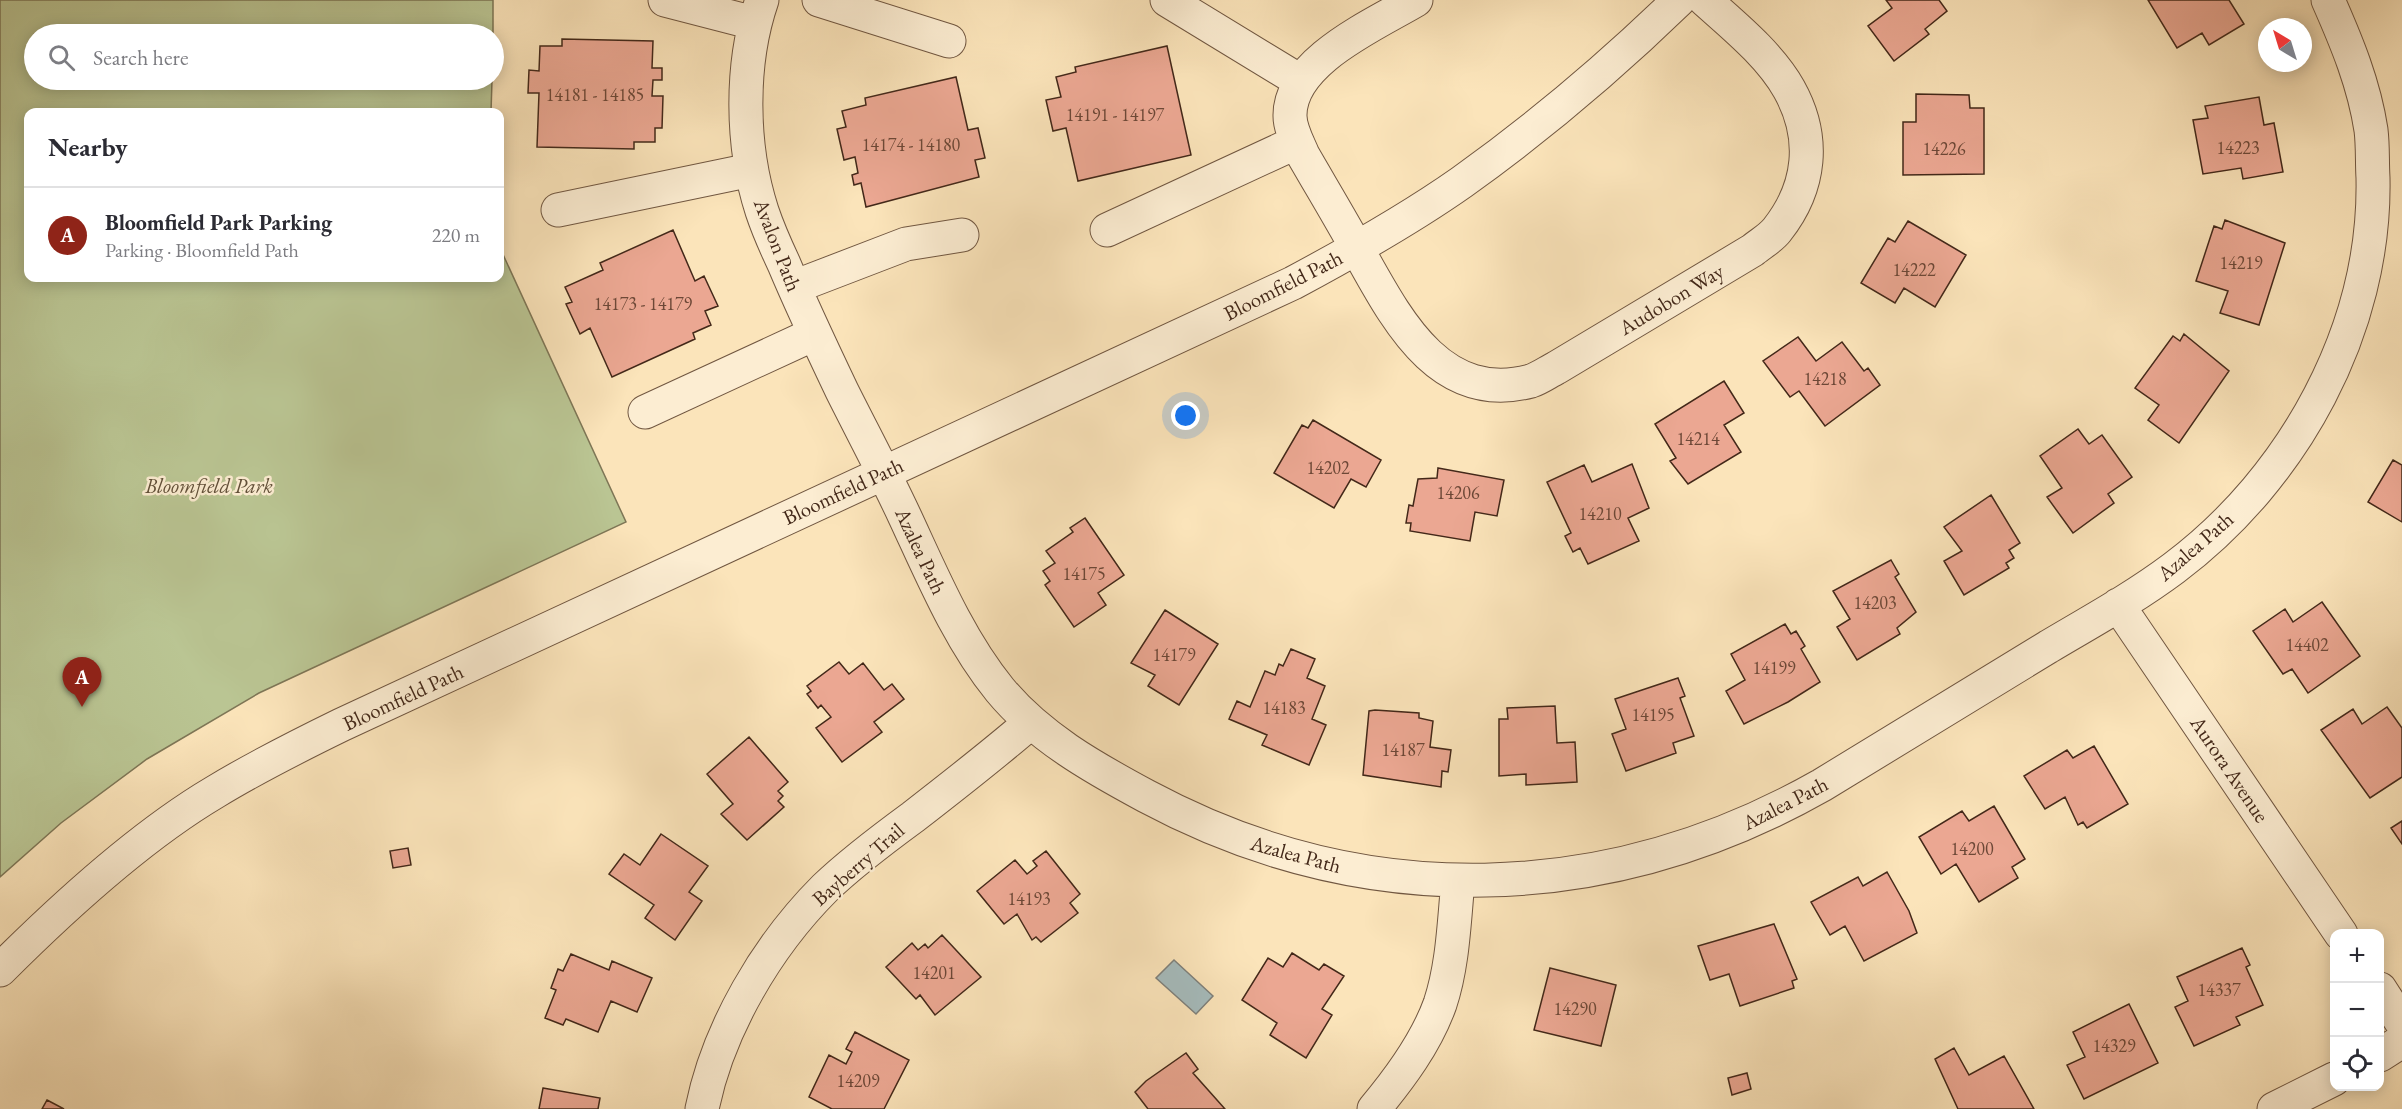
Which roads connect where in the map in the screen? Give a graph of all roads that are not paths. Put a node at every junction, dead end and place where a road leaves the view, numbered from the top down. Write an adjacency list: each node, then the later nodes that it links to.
1 (665, 0): 8 (street)
2 (819, 0): 9 (street)
3 (1167, 0): 10 (street)
4 (1678, 0): 16 (street, Bloomfield Path)
5 (1705, 0): 16 (street, Audobon Way)
6 (2328, 0): 21 (street, Azalea Path)
7 (1413, 1): 10 (street)
8 (758, 12): 12 (street, Avalon Path)
9 (949, 41)
10 (1300, 81): 11 (street, Audobon Way)
11 (1297, 142): 14 (street); 16 (street, Audobon Way)
12 (751, 170): 13 (street); 17 (street, Avalon Path)
13 (558, 210)
14 (1107, 230)
15 (962, 235): 17 (street)
16 (1357, 248): 20 (street, Bloomfield Path)
17 (794, 287): 18 (street, Avalon Path)
18 (814, 334): 19 (street); 20 (street, Avalon Path)
19 (645, 412)
20 (884, 472): 22 (street, Azalea Path); 25 (street, Bloomfield Path)
21 (2118, 605): 23 (street, Azalea Path); 24 (street, Aurora Avenue)
22 (1031, 722): 23 (street, Azalea Path); 31 (street, Bayberry Trail)
23 (1458, 881): 32 (street)
24 (2339, 929)
25 (0, 970)
26 (2384, 996): 27 (street)
27 (2402, 1023)
28 (2402, 1041): 29 (street)
29 (2384, 1052)
30 (2330, 1081): 33 (street)
31 (702, 1109)
32 (1374, 1109)
33 (2274, 1109)

